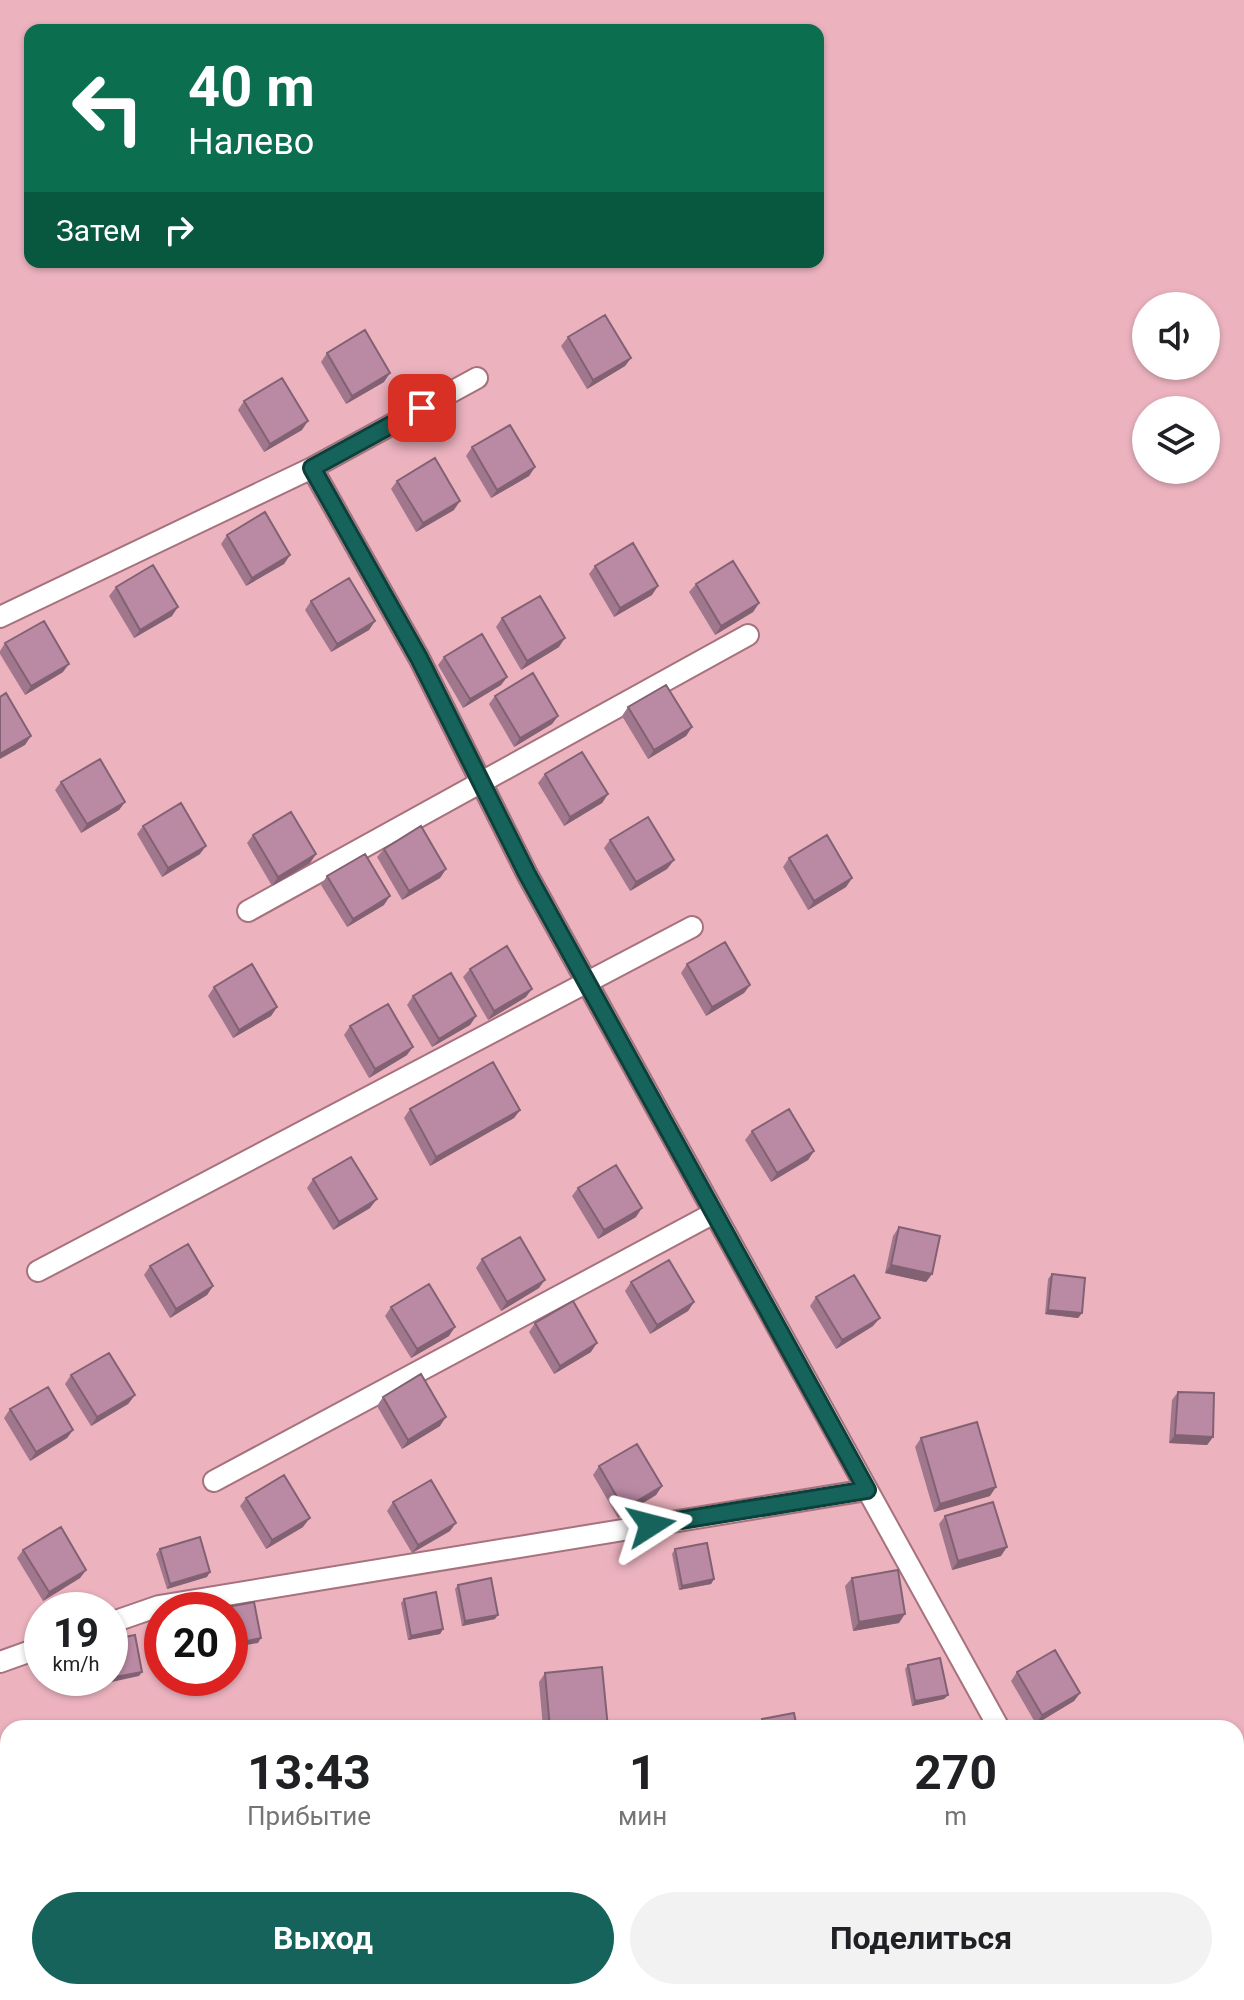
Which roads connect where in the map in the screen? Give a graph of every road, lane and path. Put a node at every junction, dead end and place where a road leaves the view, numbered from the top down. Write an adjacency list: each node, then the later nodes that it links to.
1 (477, 378): 2 (lane)
2 (312, 468): 3 (lane); 5 (lane)
3 (0, 617)
4 (748, 635): 5 (lane)
5 (481, 782): 6 (lane); 8 (lane)
6 (248, 911)
7 (692, 927): 8 (lane)
8 (586, 981): 9 (lane); 10 (lane)
9 (714, 1213): 11 (lane); 12 (lane)
10 (38, 1271)
11 (214, 1481)
12 (867, 1490): 13 (lane); 16 (lane)
13 (128, 1617)
14 (24, 1653): 15 (lane)
15 (0, 1662)
16 (995, 1720)

